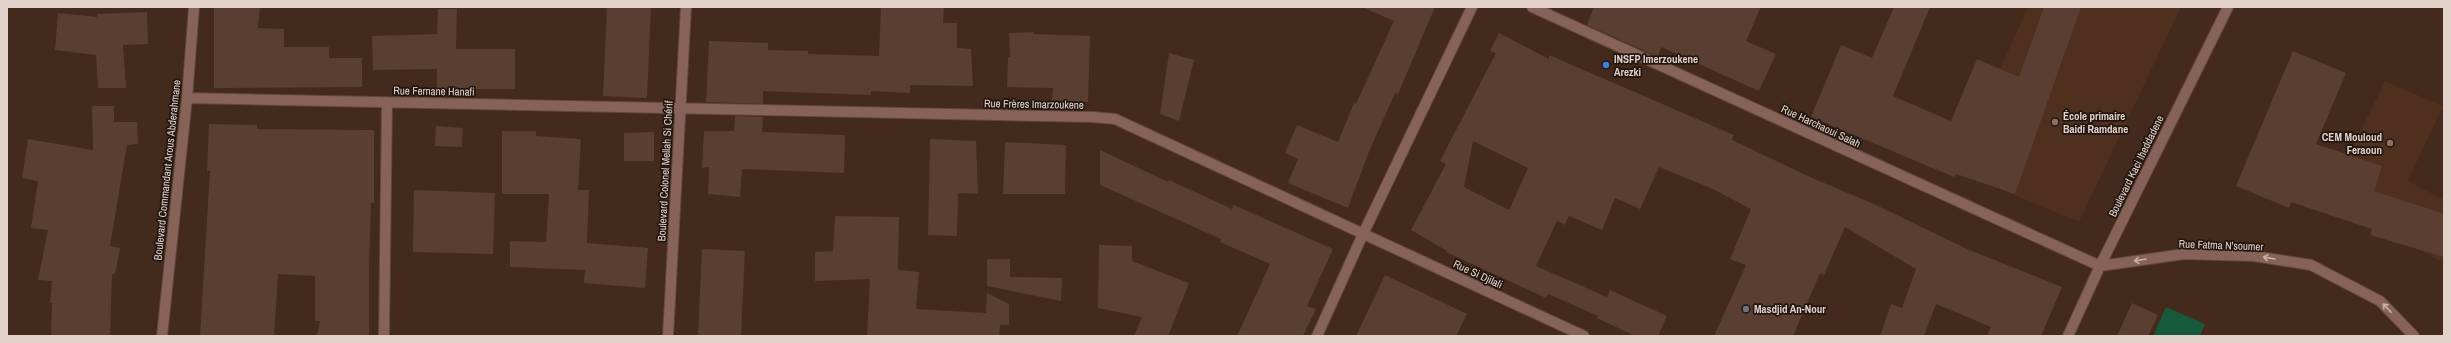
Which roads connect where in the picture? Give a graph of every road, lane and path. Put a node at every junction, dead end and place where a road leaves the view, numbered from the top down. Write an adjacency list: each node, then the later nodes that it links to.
1 (194, 7): 6 (street, Boulevard Commandant Arous Abderahmane)
2 (686, 7): 8 (street, Boulevard Colonel Mellah Si Chérif)
3 (1472, 7): 9 (street)
4 (1532, 7): 10 (street, Rue Harchaoui Salah)
5 (2228, 7): 10 (street, Boulevard Kaci Iheddadene)
6 (188, 98): 7 (street, Rue Fernane Hanafi); 11 (street, Boulevard Commandant Arous Abderahmane)
7 (387, 102): 8 (street, Rue Fernane Hanafi); 12 (street)
8 (680, 108): 9 (street, Rue Frères Imarzoukene); 13 (street, Boulevard Colonel Mellah Si Chérif)
9 (1363, 234): 14 (street); 15 (street, Rue Si Djilali)
10 (2100, 266): 16 (street, Boulevard Kaci Iheddadene); 17 (street, Rue Fatma N'soumer, one-way to 10)
11 (162, 336)
12 (384, 336)
13 (668, 336)
14 (1317, 336)
15 (1584, 336)
16 (2068, 336)
17 (2414, 336)

